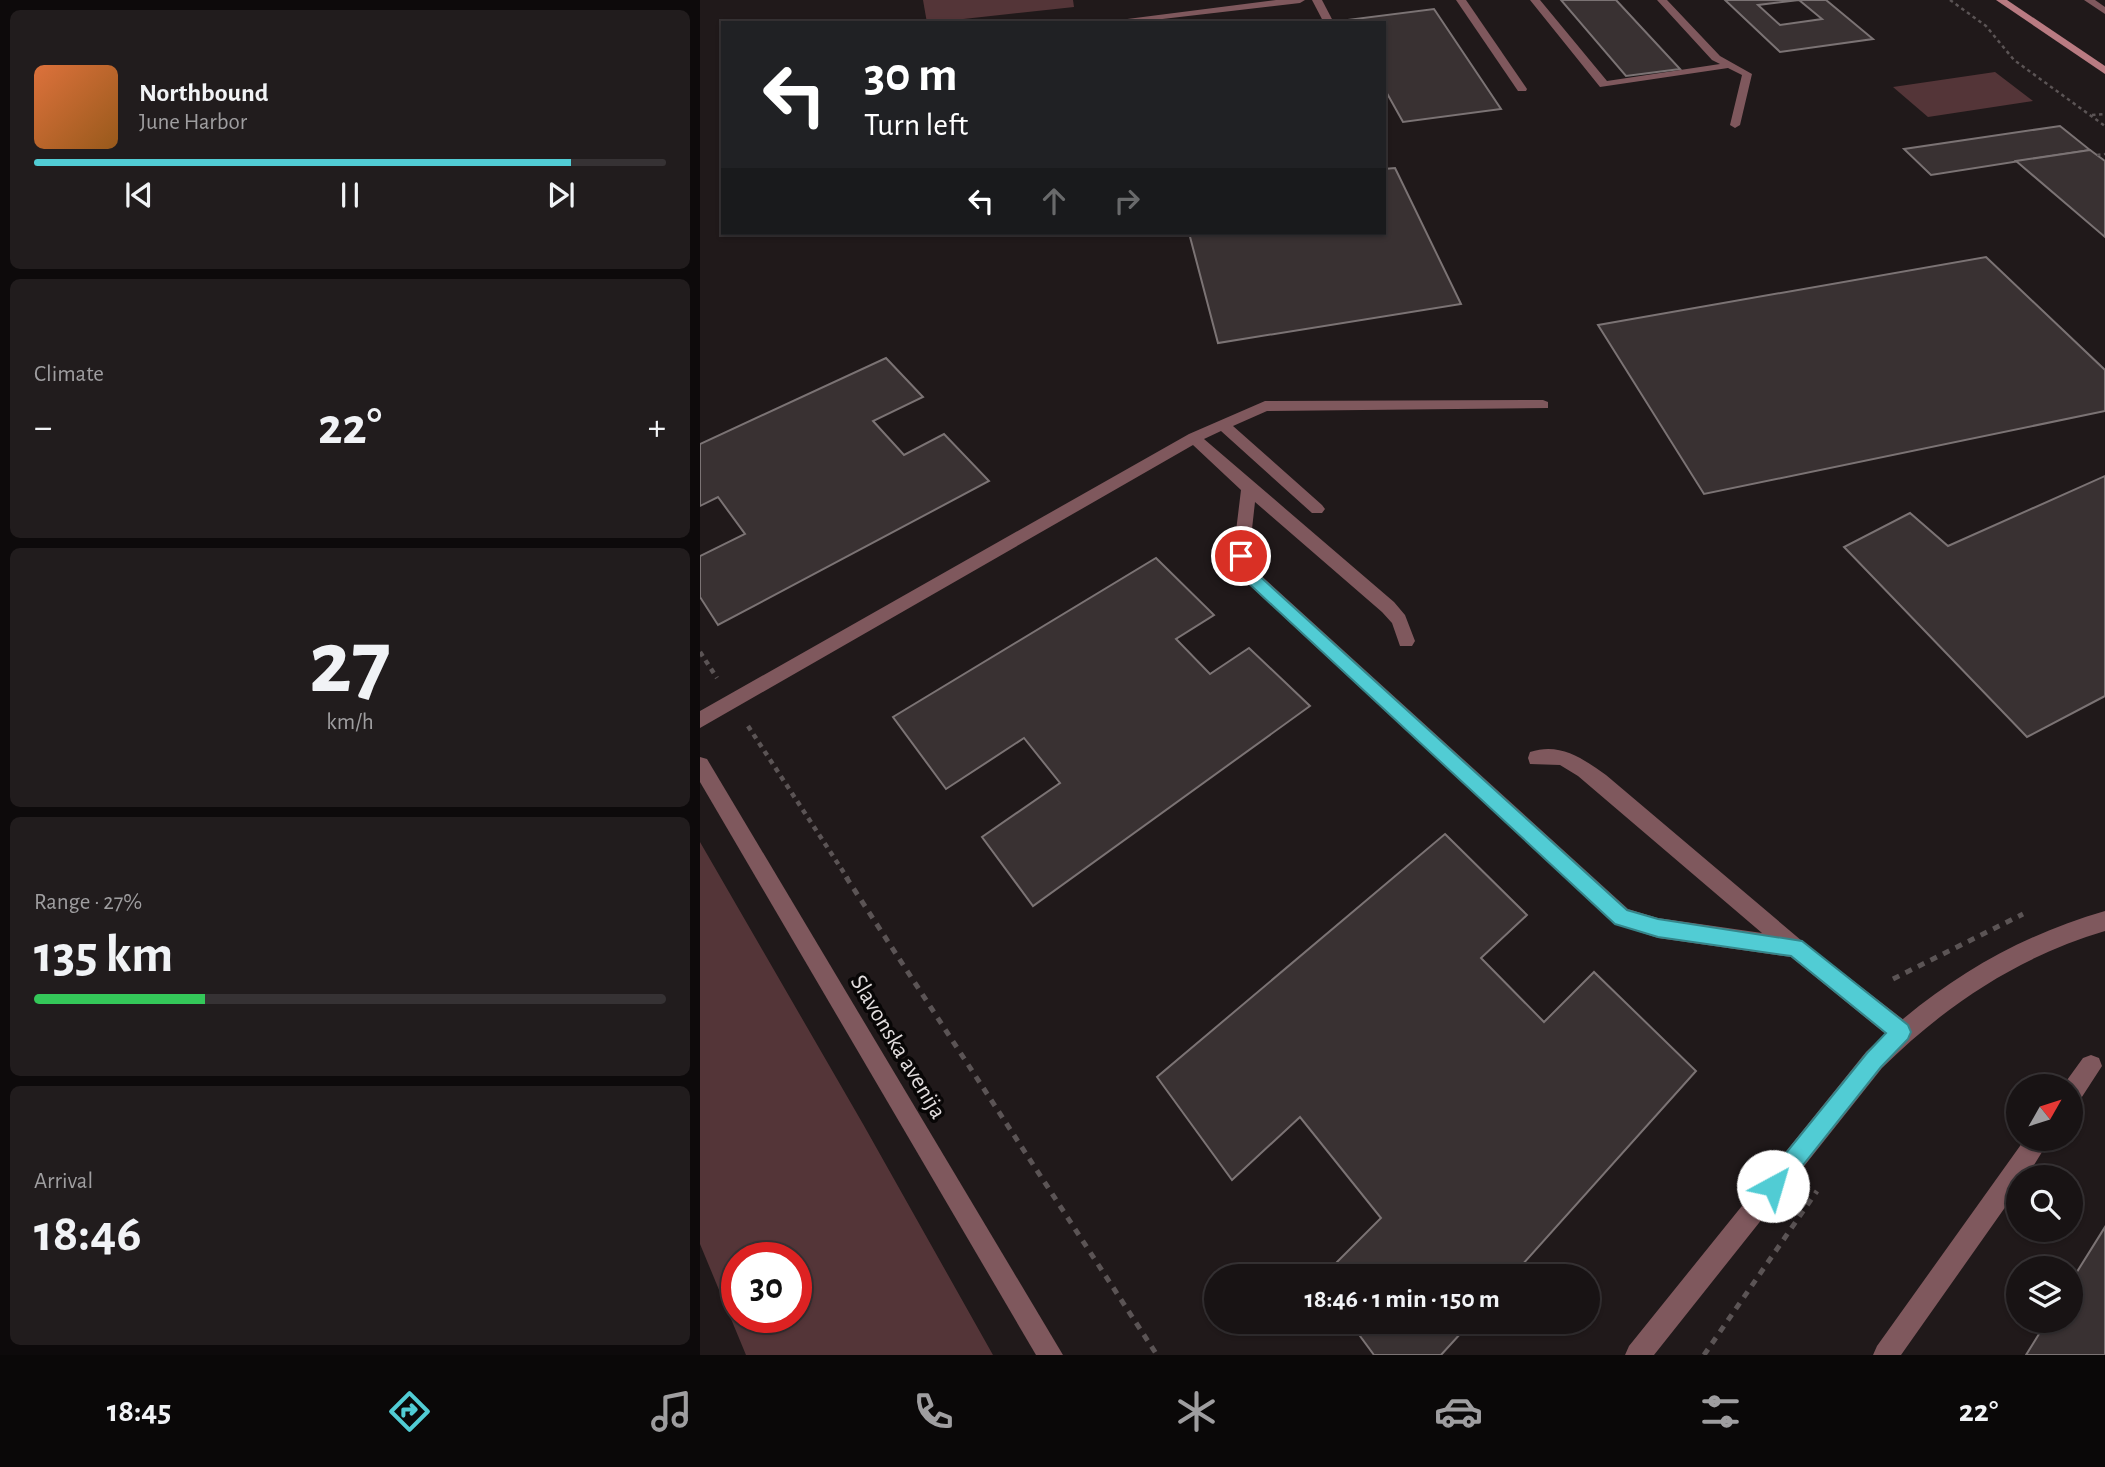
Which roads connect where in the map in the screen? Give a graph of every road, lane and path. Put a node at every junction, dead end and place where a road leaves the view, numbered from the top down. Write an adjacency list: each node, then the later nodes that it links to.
1 (1301, 0): 10 (street)
2 (1317, 0): 11 (street)
3 (1461, 0): 14 (street)
4 (1535, 0): 12 (street)
5 (1662, 0): 12 (street)
6 (1950, 0): 16 (path)
7 (2001, 0): 13 (street)
8 (2089, 0): 9 (street)
9 (2105, 11)
10 (1118, 21)
11 (1328, 21)
12 (1731, 65): 17 (street)
13 (2105, 71)
14 (1522, 89)
15 (2105, 114): 16 (path)
16 (2090, 115): 18 (path)
17 (1735, 125)
18 (2105, 126)
19 (2105, 154): 20 (path)
20 (2097, 155)
21 (1543, 405): 22 (street)
22 (1222, 424): 23 (street); 25 (street)
23 (1194, 438): 24 (street); 28 (street)
24 (1249, 488): 26 (street); 33 (street)
25 (1317, 509)
26 (1406, 641)
27 (700, 652): 28 (path)
28 (732, 701): 29 (street); 40 (path)
29 (700, 720)
30 (1537, 758): 33 (street)
31 (700, 765): 39 (street, Slavonska avenija)
32 (2105, 921): 34 (street)
33 (1795, 948): 34 (street)
34 (1901, 1032): 41 (street)
35 (2091, 1066): 36 (street)
36 (2083, 1077)
37 (2030, 1152): 43 (street)
38 (1821, 1186): 42 (path)
39 (1050, 1355)
40 (1157, 1355)
41 (1638, 1355)
42 (1704, 1355)
43 (1886, 1355)

